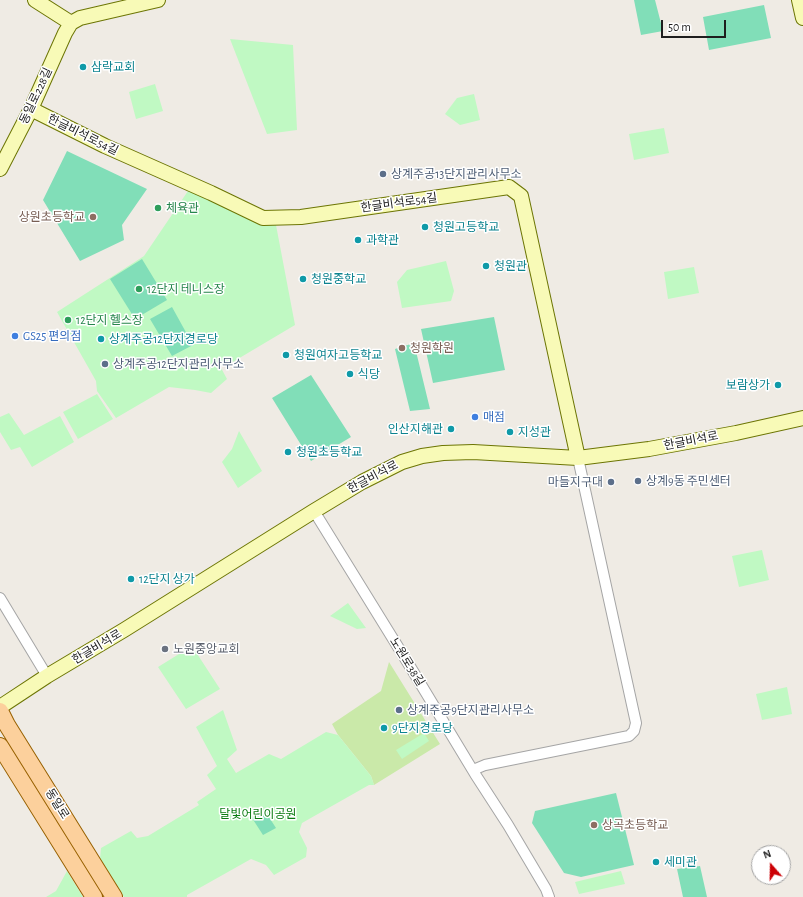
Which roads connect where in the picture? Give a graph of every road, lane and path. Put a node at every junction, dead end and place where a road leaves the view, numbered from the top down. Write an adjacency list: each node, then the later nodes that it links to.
1 (35, 0): 5 (street)
2 (158, 0): 5 (street)
3 (799, 0): 4 (street)
4 (803, 18)
5 (71, 23): 6 (street, 동일로228길)
6 (31, 110): 7 (street, 동일로228길); 9 (street, 한글비석로54길)
7 (0, 169)
8 (803, 418): 9 (street, 한글비석로)
9 (578, 458): 10 (street, 한글비석로); 16 (street)
10 (314, 511): 12 (street, 한글비석로); 16 (street, 노원로38길)
11 (0, 598): 12 (street)
12 (47, 676): 13 (street, 한글비석로)
13 (0, 707)
14 (0, 711): 18 (main road, 동일로)
15 (0, 746): 17 (main road, 동일로)
16 (473, 770): 19 (street, 노원로38길)
17 (94, 897)
18 (114, 897)
19 (549, 897)

